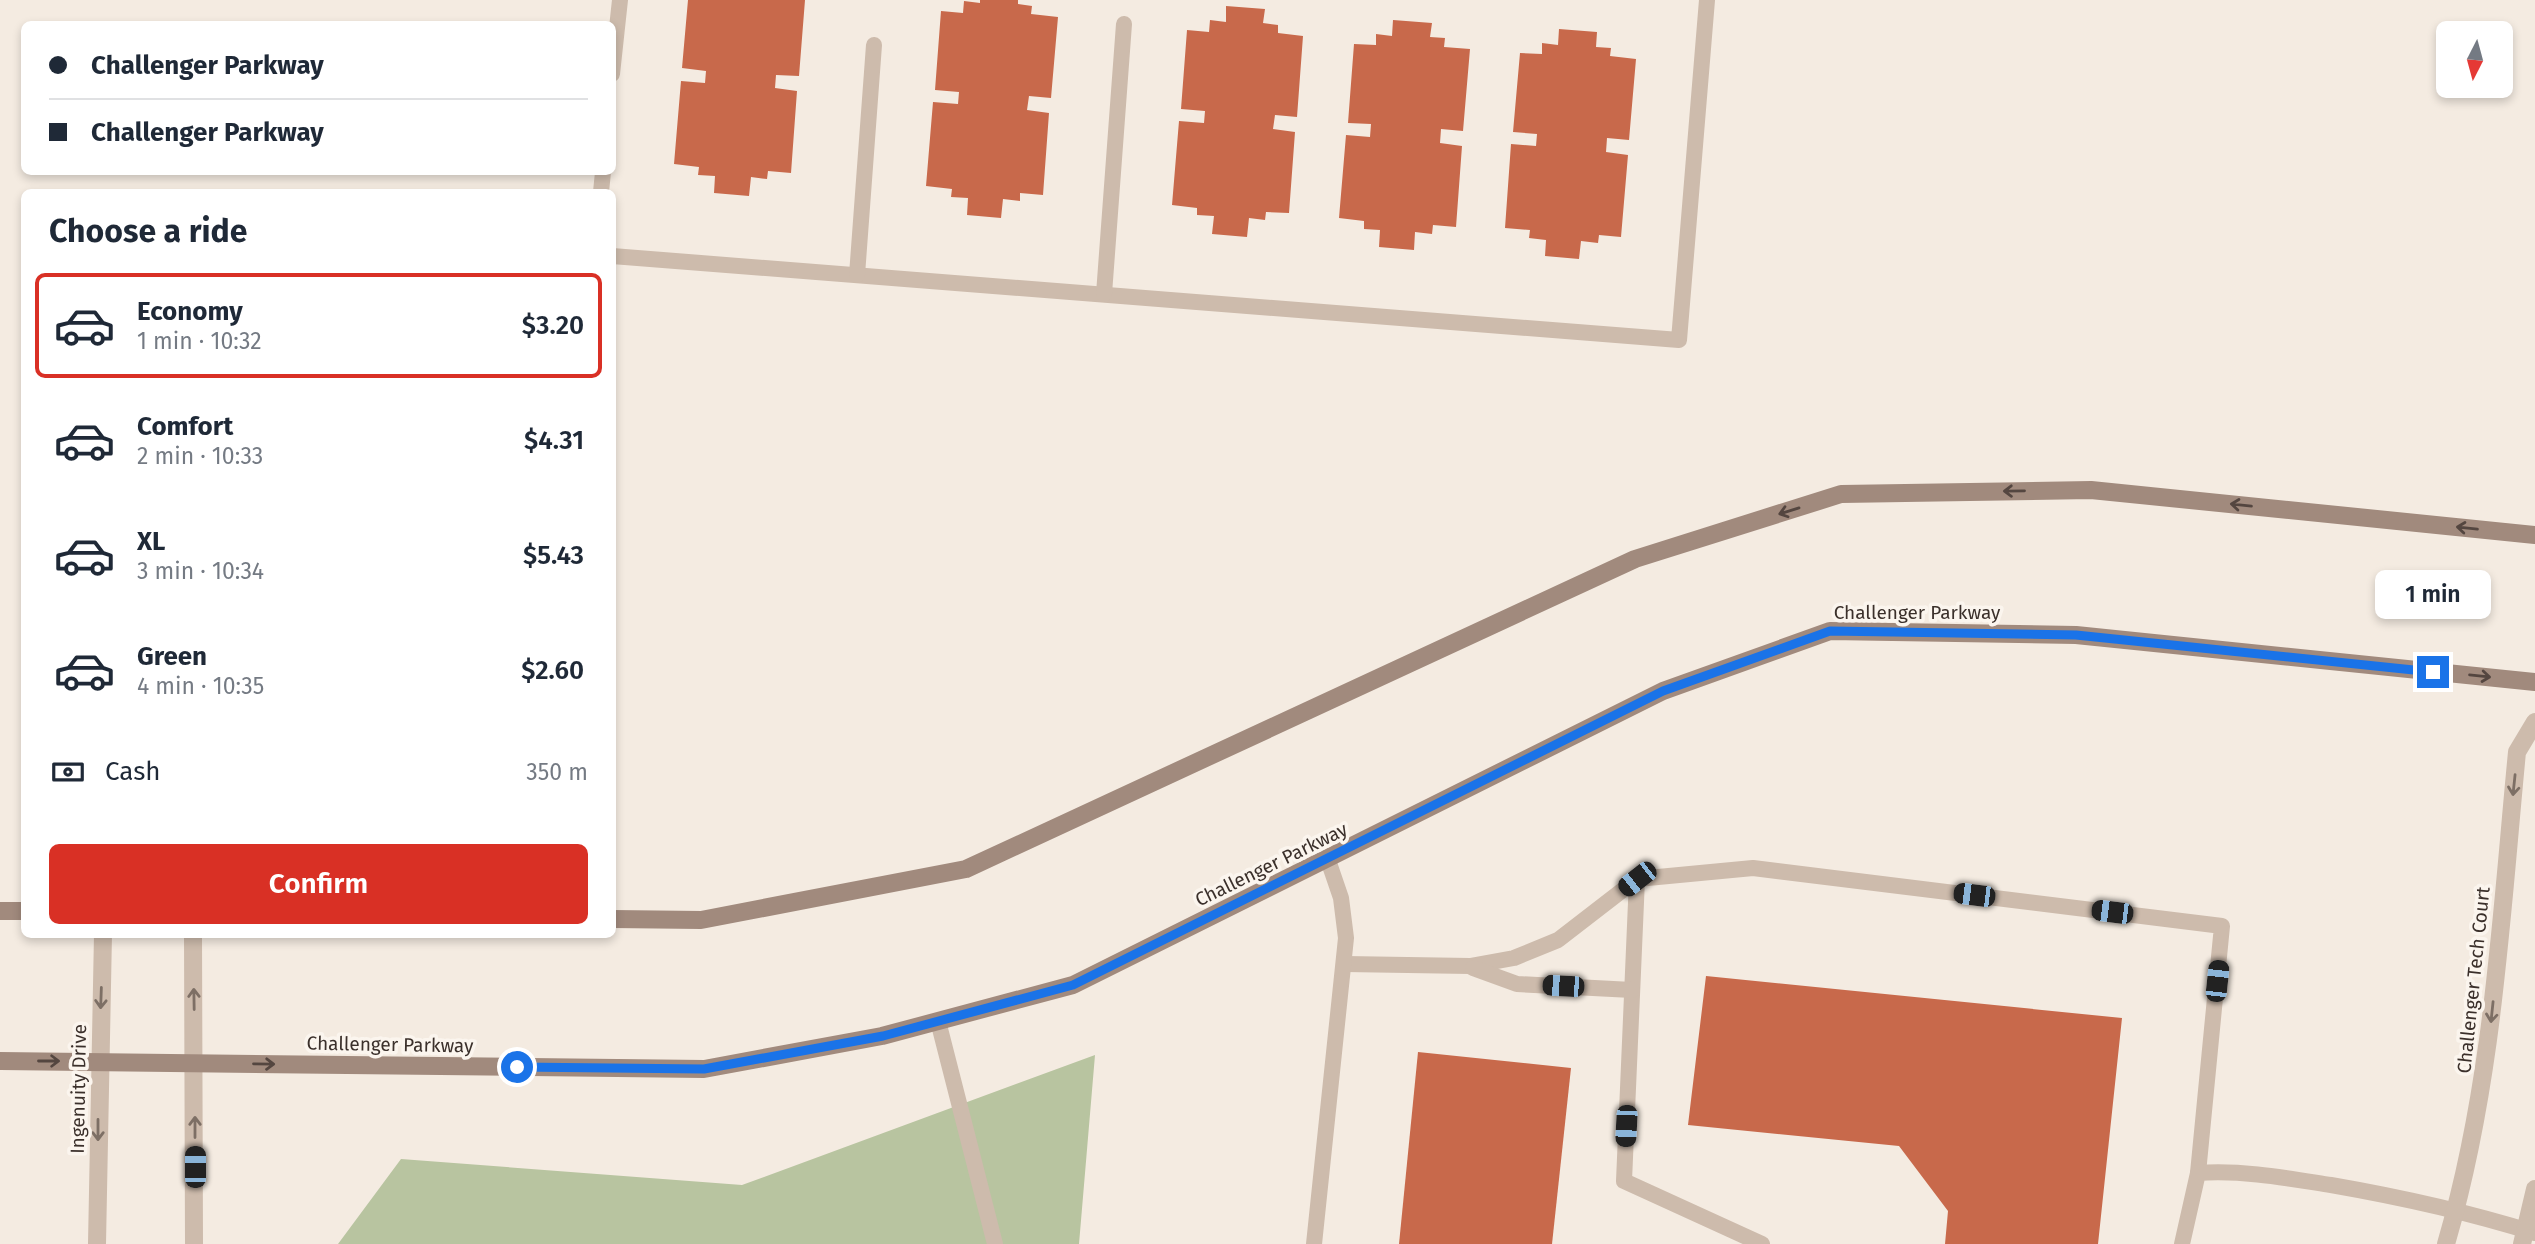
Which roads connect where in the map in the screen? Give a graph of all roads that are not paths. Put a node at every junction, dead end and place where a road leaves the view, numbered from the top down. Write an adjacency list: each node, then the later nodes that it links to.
1 (620, 0): 4 (lane)
2 (1707, 0): 8 (lane)
3 (1124, 24): 8 (lane)
4 (616, 38)
5 (874, 45): 7 (lane)
6 (616, 256): 7 (lane)
7 (857, 275): 8 (lane)
8 (1104, 294)
9 (2535, 535): 16 (main road, one-way to 16)
10 (2535, 682): 12 (main road, Challenger Parkway, one-way to 10)
11 (2535, 722): 28 (street, Challenger Tech Court, one-way to 28)
12 (1328, 860): 19 (lane); 22 (main road, Challenger Parkway)
13 (1637, 879): 20 (lane); 21 (lane); 26 (lane)
14 (0, 911): 15 (main road)
15 (21, 911)
16 (616, 919)
17 (103, 938): 24 (street, Ingenuity Drive, one-way to 24)
18 (194, 938): 25 (street, one-way to 18)
19 (1345, 964): 20 (lane); 33 (lane)
20 (1470, 967): 21 (lane)
21 (1632, 990): 34 (lane)
22 (939, 1021): 25 (main road, Challenger Parkway, one-way to 22); 32 (lane)
23 (0, 1060): 24 (main road, Challenger Parkway, one-way to 24)
24 (99, 1061): 25 (main road, Challenger Parkway); 30 (street, Ingenuity Drive, one-way to 30)
25 (195, 1063): 31 (street, one-way to 25)
26 (2198, 1173): 28 (lane); 35 (lane)
27 (2535, 1189): 29 (street)
28 (2456, 1210): 29 (lane); 36 (street, Challenger Tech Court)
29 (2528, 1235)
30 (97, 1244)
31 (194, 1244)
32 (995, 1244)
33 (1314, 1244)
34 (1762, 1244)
35 (2182, 1244)
36 (2446, 1244)

